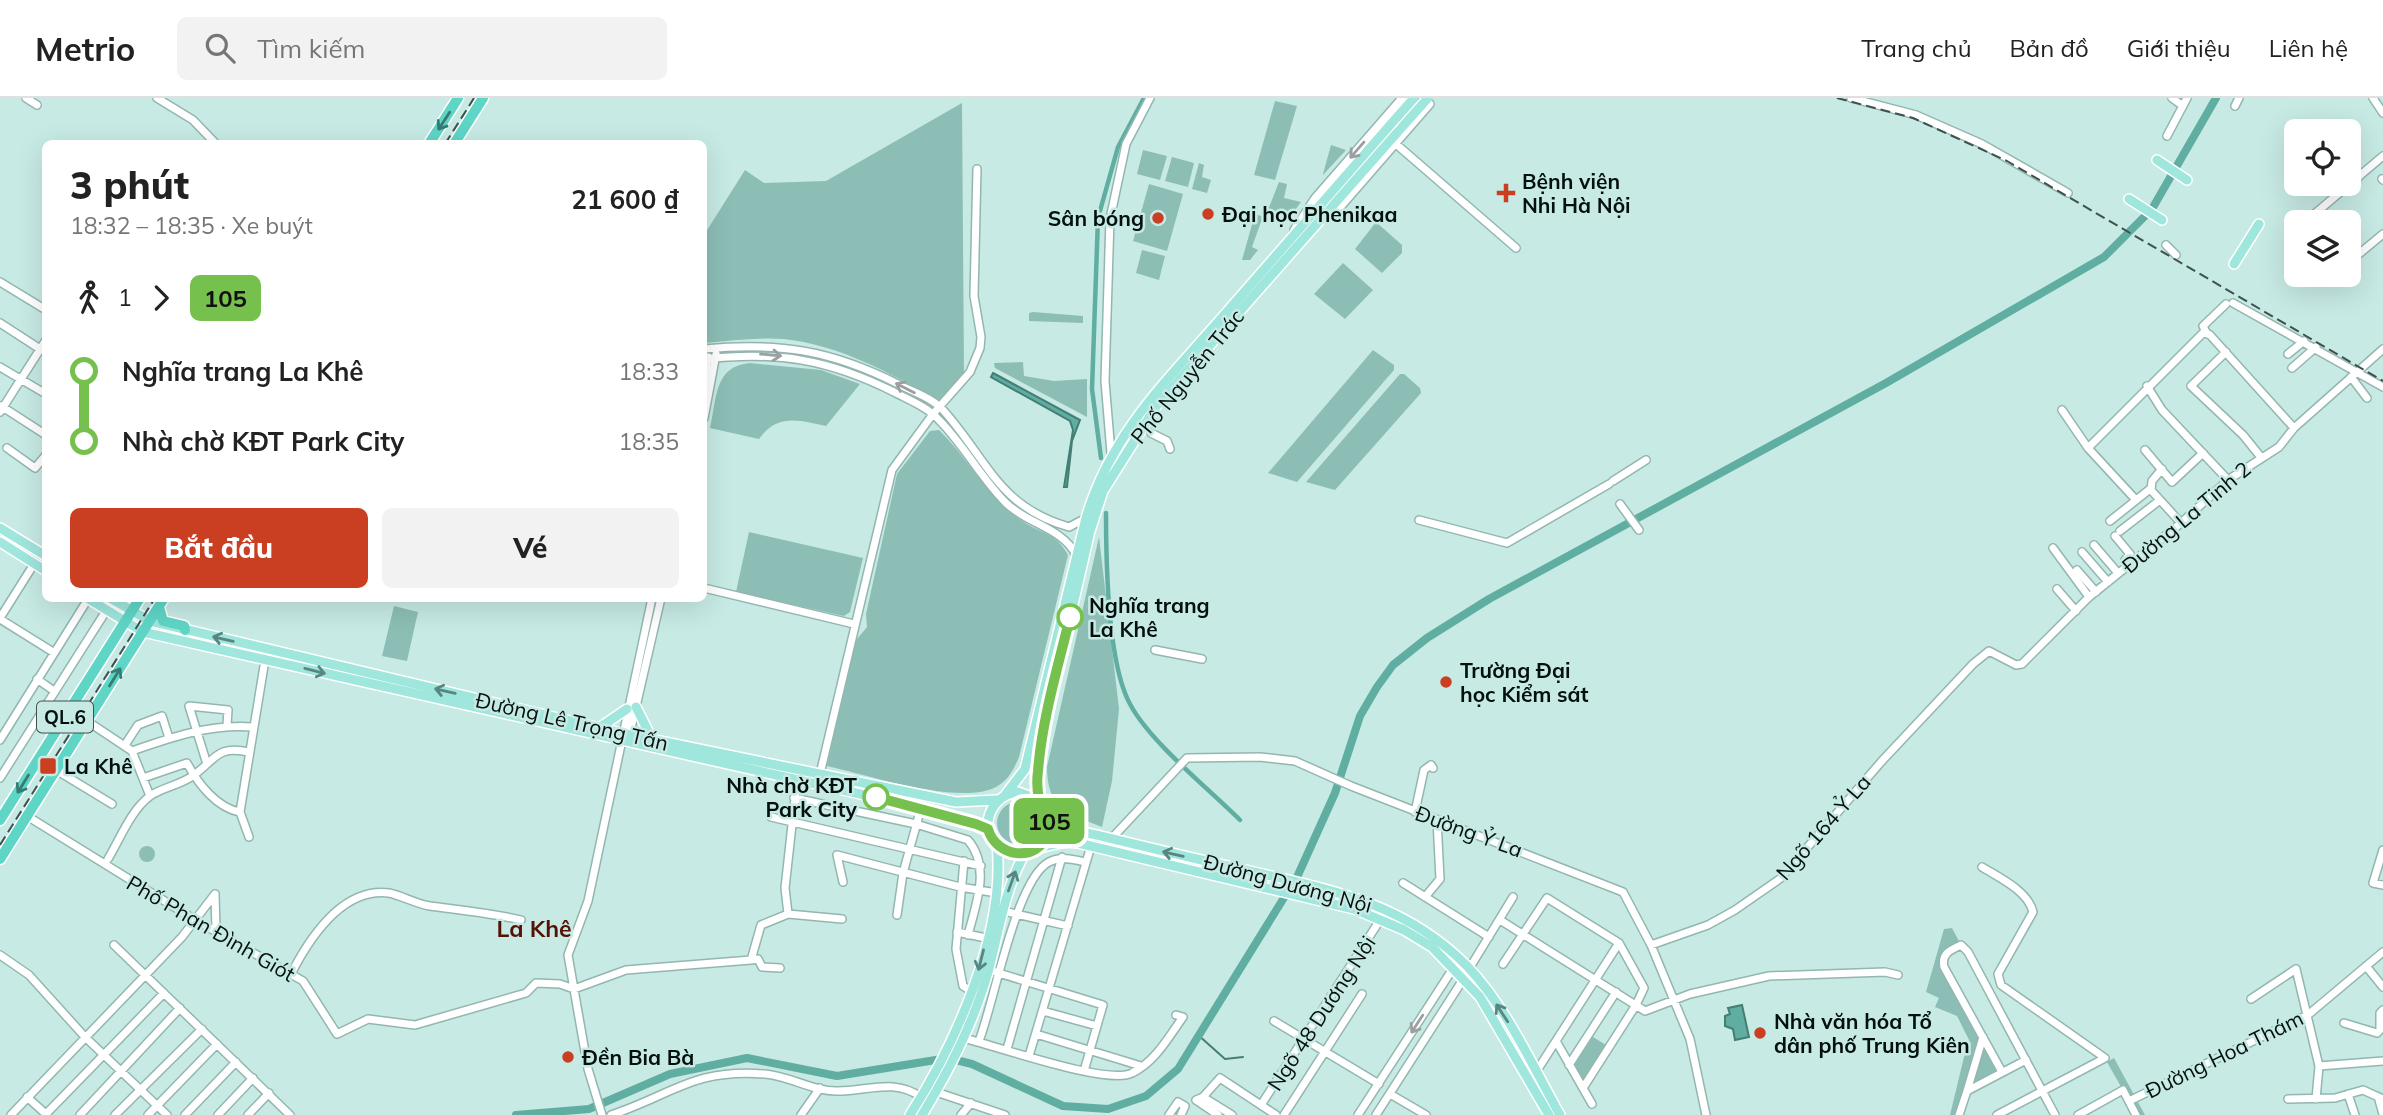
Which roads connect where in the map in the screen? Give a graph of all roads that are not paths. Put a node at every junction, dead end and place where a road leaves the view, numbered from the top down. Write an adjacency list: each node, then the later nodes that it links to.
1 (26, 98): 14 (street)
2 (158, 98): 18 (street)
3 (458, 98): 19 (highway, one-way to 19)
4 (483, 98): 20 (highway)
5 (1150, 98): 75 (street)
6 (1414, 98): 39 (main road, Phố Nguyễn Trác, bridge)
7 (1422, 98): 12 (street)
8 (1851, 98): 27 (street)
9 (2172, 98): 13 (street)
10 (2373, 98): 15 (street)
11 (1400, 100): 16 (street); 39 (street, Phố Nguyễn Trác, one-way to 39)
12 (1429, 101): 16 (street, Phố Nguyễn Trác); 31 (main road, Phố Nguyễn Trác, bridge)
13 (2185, 102): 17 (street)
14 (37, 105)
15 (2383, 113)
16 (1418, 118): 21 (street, Phố Nguyễn Trác)
17 (2167, 136)
18 (212, 140)
19 (432, 140)
20 (457, 140)
21 (1396, 144): 31 (street, Phố Nguyễn Trác); 36 (street)
22 (2383, 156): 25 (street)
23 (2157, 160): 26 (main road)
24 (977, 169): 64 (street)
25 (2361, 175)
26 (2187, 180)
27 (2068, 193)
28 (2336, 196): 30 (street)
29 (2129, 199): 32 (main road)
30 (2319, 210)
31 (1322, 217): 42 (main road, Phố Nguyễn Trác)
32 (2162, 220)
33 (2259, 224): 40 (main road)
34 (2383, 234): 37 (street)
35 (2166, 245): 38 (street)
36 (1516, 248)
37 (2361, 253)
38 (2176, 255)
39 (1275, 257): 42 (main road, Phố Nguyễn Trác)
40 (2234, 264)
41 (0, 282): 43 (street)
42 (1240, 304): 75 (main road, Phố Nguyễn Trác); 131 (main road, Phố Nguyễn Trác)
43 (42, 308)
44 (0, 323): 49 (street)
45 (2206, 332): 46 (street); 52 (street); 60 (street)
46 (2304, 341): 48 (street); 53 (street)
47 (42, 346): 49 (street)
48 (2316, 348): 56 (street); 57 (street)
49 (40, 349): 58 (street)
50 (709, 349): 54 (street); 64 (street, one-way to 50)
51 (2382, 350): 57 (street, Đường La Tinh 2)
52 (2225, 352): 68 (street); 77 (street)
53 (2288, 354)
54 (709, 358): 59 (street); 67 (street, one-way to 67)
55 (0, 367): 58 (street)
56 (2292, 368)
57 (2354, 375): 61 (street); 63 (street); 68 (street, Đường La Tinh 2)
58 (22, 380): 62 (street); 65 (street)
59 (707, 382)
60 (2147, 386): 71 (street); 76 (street)
61 (2383, 387)
62 (42, 392)
63 (2367, 398)
64 (940, 407): 67 (street); 86 (street)
65 (1, 408): 69 (street)
66 (2062, 410): 71 (street)
67 (933, 414): 97 (street); 121 (street)
68 (2294, 428): 77 (street, Đường La Tinh 2)
69 (42, 433)
70 (1151, 433): 73 (street)
71 (2088, 448): 83 (street)
72 (7, 449): 78 (street)
73 (1170, 449)
74 (2144, 450): 80 (street)
75 (1111, 453): 86 (main road, Phố Nguyễn Trác)
76 (2203, 453): 80 (street); 81 (street)
77 (2260, 456): 81 (street, Đường La Tinh 2)
78 (42, 460)
79 (1646, 460): 87 (street)
80 (2162, 470): 82 (street)
81 (2228, 480): 89 (street, Đường La Tinh 2)
82 (2151, 490): 83 (street); 84 (street)
83 (2136, 500): 88 (street)
84 (2160, 500): 89 (street); 99 (street)
85 (1620, 504): 91 (street)
86 (1086, 518): 97 (main road, Phố Nguyễn Trác)
87 (1419, 520)
88 (2110, 522)
89 (2181, 523): 99 (street, Đường La Tinh 2)
90 (0, 528): 95 (main road)
91 (1639, 530)
92 (0, 542): 98 (main road)
93 (2094, 545): 102 (street)
94 (2053, 548): 107 (street)
95 (42, 551)
96 (2082, 552): 103 (street)
97 (1076, 555): 131 (main road, Phố Nguyễn Trác)
98 (34, 564): 100 (main road); 118 (street)
99 (2127, 566): 102 (street, Đường La Tinh 2)
100 (42, 569)
101 (2077, 570): 106 (street)
102 (2118, 573): 103 (street, Đường La Tinh 2)
103 (2108, 582): 106 (street, Đường La Tinh 2)
104 (707, 589): 121 (street)
105 (2057, 589): 117 (street)
106 (2096, 592): 107 (street, Đường La Tinh 2)
107 (2089, 597): 117 (street, Đường La Tinh 2)
108 (86, 602): 125 (street)
109 (92, 602): 115 (main road, Đường Lê Trọng Tấn)
110 (117, 602): 116 (main road, Đường Lê Trọng Tấn)
111 (136, 602): 116 (highway, QL.6)
112 (162, 602): 120 (highway, QL.6); 122 (highway)
113 (651, 602): 132 (street)
114 (660, 602): 132 (street)
115 (106, 611): 119 (main road, Đường Lê Trọng Tấn); 130 (street)
116 (129, 611): 119 (highway, QL.6); 120 (main road, Đường Lê Trọng Tấn)
117 (2076, 611): 126 (street, Đường La Tinh 2)
118 (0, 619): 125 (street)
119 (122, 621): 123 (main road, Đường Lê Trọng Tấn); 160 (highway, QL.6, one-way to 160)
120 (153, 622): 122 (main road, Đường Lê Trọng Tấn); 123 (highway, QL.6)
121 (854, 624): 147 (street)
122 (185, 630): 136 (main road, Đường Lê Trọng Tấn, one-way to 122)
123 (148, 633): 128 (main road, Đường Lê Trọng Tấn); 133 (highway, QL.6, one-way to 123)
124 (1155, 650): 127 (street)
125 (53, 652): 129 (street)
126 (1989, 652): 212 (street, Ngõ 164 Ỷ La)
127 (1202, 659)
128 (265, 660): 135 (street); 138 (main road, Đường Lê Trọng Tấn, one-way to 138)
129 (37, 679): 130 (street); 141 (street)
130 (54, 691): 149 (street)
131 (1045, 703): 154 (main road, Phố Nguyễn Trác); 155 (main road, Phố Nguyễn Trác)
132 (631, 708): 136 (main road); 138 (street); 140 (main road)
133 (87, 722): 142 (street); 146 (highway, QL.6)
134 (227, 725): 135 (street); 137 (street); 137 (street)
135 (252, 727): 143 (street)
136 (599, 728): 138 (main road, Đường Lê Trọng Tấn)
137 (194, 731): 139 (street); 144 (street)
138 (625, 737): 140 (main road, Đường Lê Trọng Tấn); 151 (main road, Đường Lê Trọng Tấn); 231 (street)
139 (169, 738): 142 (street); 142 (street)
140 (652, 739): 147 (main road, Đường Lê Trọng Tấn)
141 (0, 740)
142 (129, 748): 150 (street)
143 (249, 752): 144 (street); 158 (street)
144 (206, 761): 148 (street)
145 (1433, 768): 159 (street)
146 (56, 770): 156 (street); 163 (highway, QL.6)
147 (820, 774): 154 (main road, Đường Lê Trọng Tấn)
148 (194, 776): 150 (street); 152 (street); 158 (street)
149 (0, 778)
150 (143, 778): 152 (street)
151 (797, 780): 153 (street); 157 (main road, Đường Lê Trọng Tấn)
152 (150, 796): 179 (street)
153 (794, 797): 165 (street); 166 (street)
154 (1002, 797): 155 (main road); 167 (main road)
155 (1040, 800): 161 (main road)
156 (113, 804)
157 (921, 808): 166 (street); 167 (main road, Đường Lê Trọng Tấn)
158 (240, 812): 168 (street)
159 (1415, 812): 164 (street, Đường Ỷ La); 169 (street, Đường Ỷ La)
160 (2, 813): 163 (highway)
161 (1048, 813): 169 (main road, Đường Dương Nội); 171 (main road)
162 (771, 817): 165 (street)
163 (25, 819): 178 (highway, QL.6); 202 (street, Phố Phan Đình Giót)
164 (1437, 820): 191 (street); 212 (street, Đường Ỷ La)
165 (791, 821): 173 (street); 195 (street)
166 (916, 824): 173 (street); 182 (street)
167 (988, 829): 170 (main road)
168 (249, 837)
169 (1112, 838): 176 (main road, Đường Dương Nội)
170 (997, 845): 175 (main road); 190 (main road)
171 (1041, 845): 172 (main road, Đường Dương Nội); 175 (main road)
172 (1091, 846): 176 (main road, Đường Dương Nội); 181 (street)
173 (909, 848): 180 (street); 184 (street)
174 (2383, 850): 187 (street)
175 (1025, 853): 193 (main road, one-way to 175)
176 (1150, 853): 200 (main road, Đường Dương Nội); 220 (main road, Đường Dương Nội, one-way to 176)
177 (1062, 857): 181 (street); 194 (street); 199 (street)
178 (0, 859)
179 (108, 859)
180 (964, 861): 182 (street); 188 (street)
181 (1086, 862): 203 (street)
182 (981, 866): 189 (street)
183 (1982, 867): 279 (street)
184 (903, 873): 185 (street); 188 (street); 196 (street)
185 (843, 882)
186 (1403, 883): 191 (street)
187 (2383, 885)
188 (960, 887): 189 (street); 205 (street)
189 (980, 891): 190 (street); 207 (street)
190 (997, 893): 209 (main road)
191 (1425, 897): 208 (street)
192 (1513, 897): 201 (street)
193 (1003, 911): 194 (street); 221 (main road)
194 (1017, 913): 199 (street); 223 (street)
195 (789, 914): 197 (street); 215 (street)
196 (897, 915)
197 (842, 919)
198 (521, 920): 222 (street)
199 (1044, 920): 203 (street); 228 (street)
200 (1380, 920): 218 (main road, Đường Dương Nội); 253 (street, Ngõ 48 Dương Nội)
201 (1500, 920): 206 (street); 208 (street)
202 (197, 921): 204 (street, Phố Phan Đình Giót); 204 (street); 224 (street)
203 (1068, 926): 230 (street)
204 (216, 931): 222 (street, Phố Phan Đình Giót)
205 (957, 932): 207 (street); 232 (street)
206 (1523, 934): 210 (street); 216 (street); 227 (street)
207 (968, 935): 209 (street)
208 (1489, 937): 220 (street)
209 (986, 939): 232 (main road, one-way to 232)
210 (1619, 943): 227 (street); 238 (street)
211 (114, 945): 224 (street)
212 (1651, 945): 237 (street, Đường Ỷ La)
213 (2383, 952): 217 (street, Đường Hoa Thám)
214 (0, 955): 249 (street)
215 (751, 960): 219 (street, Phố Phan Đình Giót); 231 (street, Phố Phan Đình Giót)
216 (1503, 964)
217 (2366, 966): 229 (street); 242 (street, Đường Hoa Thám)
218 (1454, 967): 226 (main road, Đường Dương Nội); 274 (street, one-way to 274)
219 (780, 968)
220 (1469, 969): 250 (main road, Đường Dương Nội, one-way to 220)
221 (989, 970): 223 (street); 252 (main road)
222 (291, 974): 231 (street, Phố Phan Đình Giót)
223 (1001, 974): 228 (street); 254 (street)
224 (146, 975): 234 (street); 249 (street)
225 (1898, 975): 237 (street)
226 (1464, 978): 250 (main road, Đường Dương Nội); 282 (street)
227 (1595, 979): 233 (street); 255 (street)
228 (1026, 981): 230 (street); 257 (street)
229 (2383, 986)
230 (1050, 988): 241 (street); 246 (street)
231 (574, 989): 298 (street)
232 (971, 990): 272 (main road)
233 (1616, 992): 238 (street); 265 (street)
234 (164, 993): 239 (street); 260 (street)
235 (1362, 994): 259 (street)
236 (2251, 999): 242 (street)
237 (1673, 1000): 238 (street); 325 (street, Đường Ỷ La)
238 (1636, 1005): 276 (street)
239 (180, 1008): 247 (street); 268 (street)
240 (2383, 1010): 245 (street)
241 (1043, 1011): 246 (street); 248 (street)
242 (2309, 1014): 267 (street); 290 (street, Đường Hoa Thám)
243 (1176, 1015): 266 (street)
244 (1274, 1021): 253 (street)
245 (2344, 1023)
246 (1097, 1026): 258 (street)
247 (202, 1029): 256 (street); 277 (street)
248 (1036, 1034): 258 (street); 261 (street)
249 (85, 1037): 260 (street); 284 (street)
250 (1511, 1037): 270 (main road, Đường Dương Nội); 323 (main road, Đường Dương Nội)
251 (1983, 1037): 262 (street); 271 (street); 278 (street)
252 (963, 1038): 254 (street); 272 (main road)
253 (1304, 1039): 259 (street); 294 (street, Ngõ 48 Dương Nội)
254 (979, 1041): 257 (street)
255 (1556, 1041): 265 (street); 270 (street)
256 (218, 1044): 263 (street); 293 (street)
257 (1007, 1049): 261 (street)
258 (1092, 1050): 266 (street); 269 (street)
259 (1325, 1052): 274 (street); 319 (street)
260 (104, 1055): 268 (street); 297 (street)
261 (1029, 1056): 269 (street)
262 (2026, 1060): 271 (street); 279 (street)
263 (236, 1062): 273 (street); 305 (street)
264 (2383, 1062): 267 (street)
265 (1569, 1065): 276 (street)
266 (1141, 1066): 269 (street)
267 (2319, 1066): 288 (street)
268 (121, 1070): 277 (street); 301 (street)
269 (1084, 1071)
270 (1536, 1072): 324 (main road, Đường Dương Nội)
271 (2002, 1072): 278 (street)
272 (940, 1073): 280 (main road); 285 (main road)
273 (253, 1078): 281 (street); 306 (street)
274 (1378, 1084): 320 (street)
275 (820, 1088): 285 (street); 308 (street); 309 (street)
276 (1583, 1088): 292 (street)
277 (140, 1089): 293 (street); 302 (street)
278 (1967, 1091): 326 (street)
279 (2042, 1091): 327 (street); 328 (street)
280 (936, 1092): 291 (street); 311 (main road)
281 (269, 1093): 296 (street); 307 (street)
282 (1391, 1094): 321 (street); 322 (street)
283 (2348, 1094): 288 (street); 289 (street); 331 (street)
284 (27, 1097): 297 (street); 300 (street)
285 (921, 1097): 310 (main road)
286 (1199, 1098): 294 (street); 295 (street); 316 (street); 317 (street)
287 (2288, 1099): 288 (street)
288 (2316, 1099)
289 (2381, 1100): 299 (street)
290 (2129, 1101): 329 (street); 330 (street)
291 (971, 1103): 312 (street); 313 (street)
292 (1592, 1104)
293 (157, 1105): 303 (street); 304 (street)
294 (1261, 1105): 318 (street)
295 (1185, 1106): 314 (street); 315 (street)
296 (284, 1113)
297 (46, 1114)
298 (602, 1114)
299 (2383, 1114)
300 (10, 1115)
301 (80, 1115)
302 (115, 1115)
303 (148, 1115)
304 (167, 1115)
305 (185, 1115)
306 (218, 1115)
307 (248, 1115)
308 (611, 1115)
309 (801, 1115)
310 (910, 1115)
311 (922, 1115)
312 (961, 1115)
313 (1005, 1115)
314 (1169, 1115)
315 (1181, 1115)
316 (1218, 1115)
317 (1231, 1115)
318 (1276, 1115)
319 (1284, 1115)
320 (1358, 1115)
321 (1376, 1115)
322 (1426, 1115)
323 (1549, 1115)
324 (1560, 1115)
325 (1706, 1115)
326 (1959, 1115)
327 (1997, 1115)
328 (2055, 1115)
329 (2078, 1115)
330 (2136, 1115)
331 (2355, 1115)

